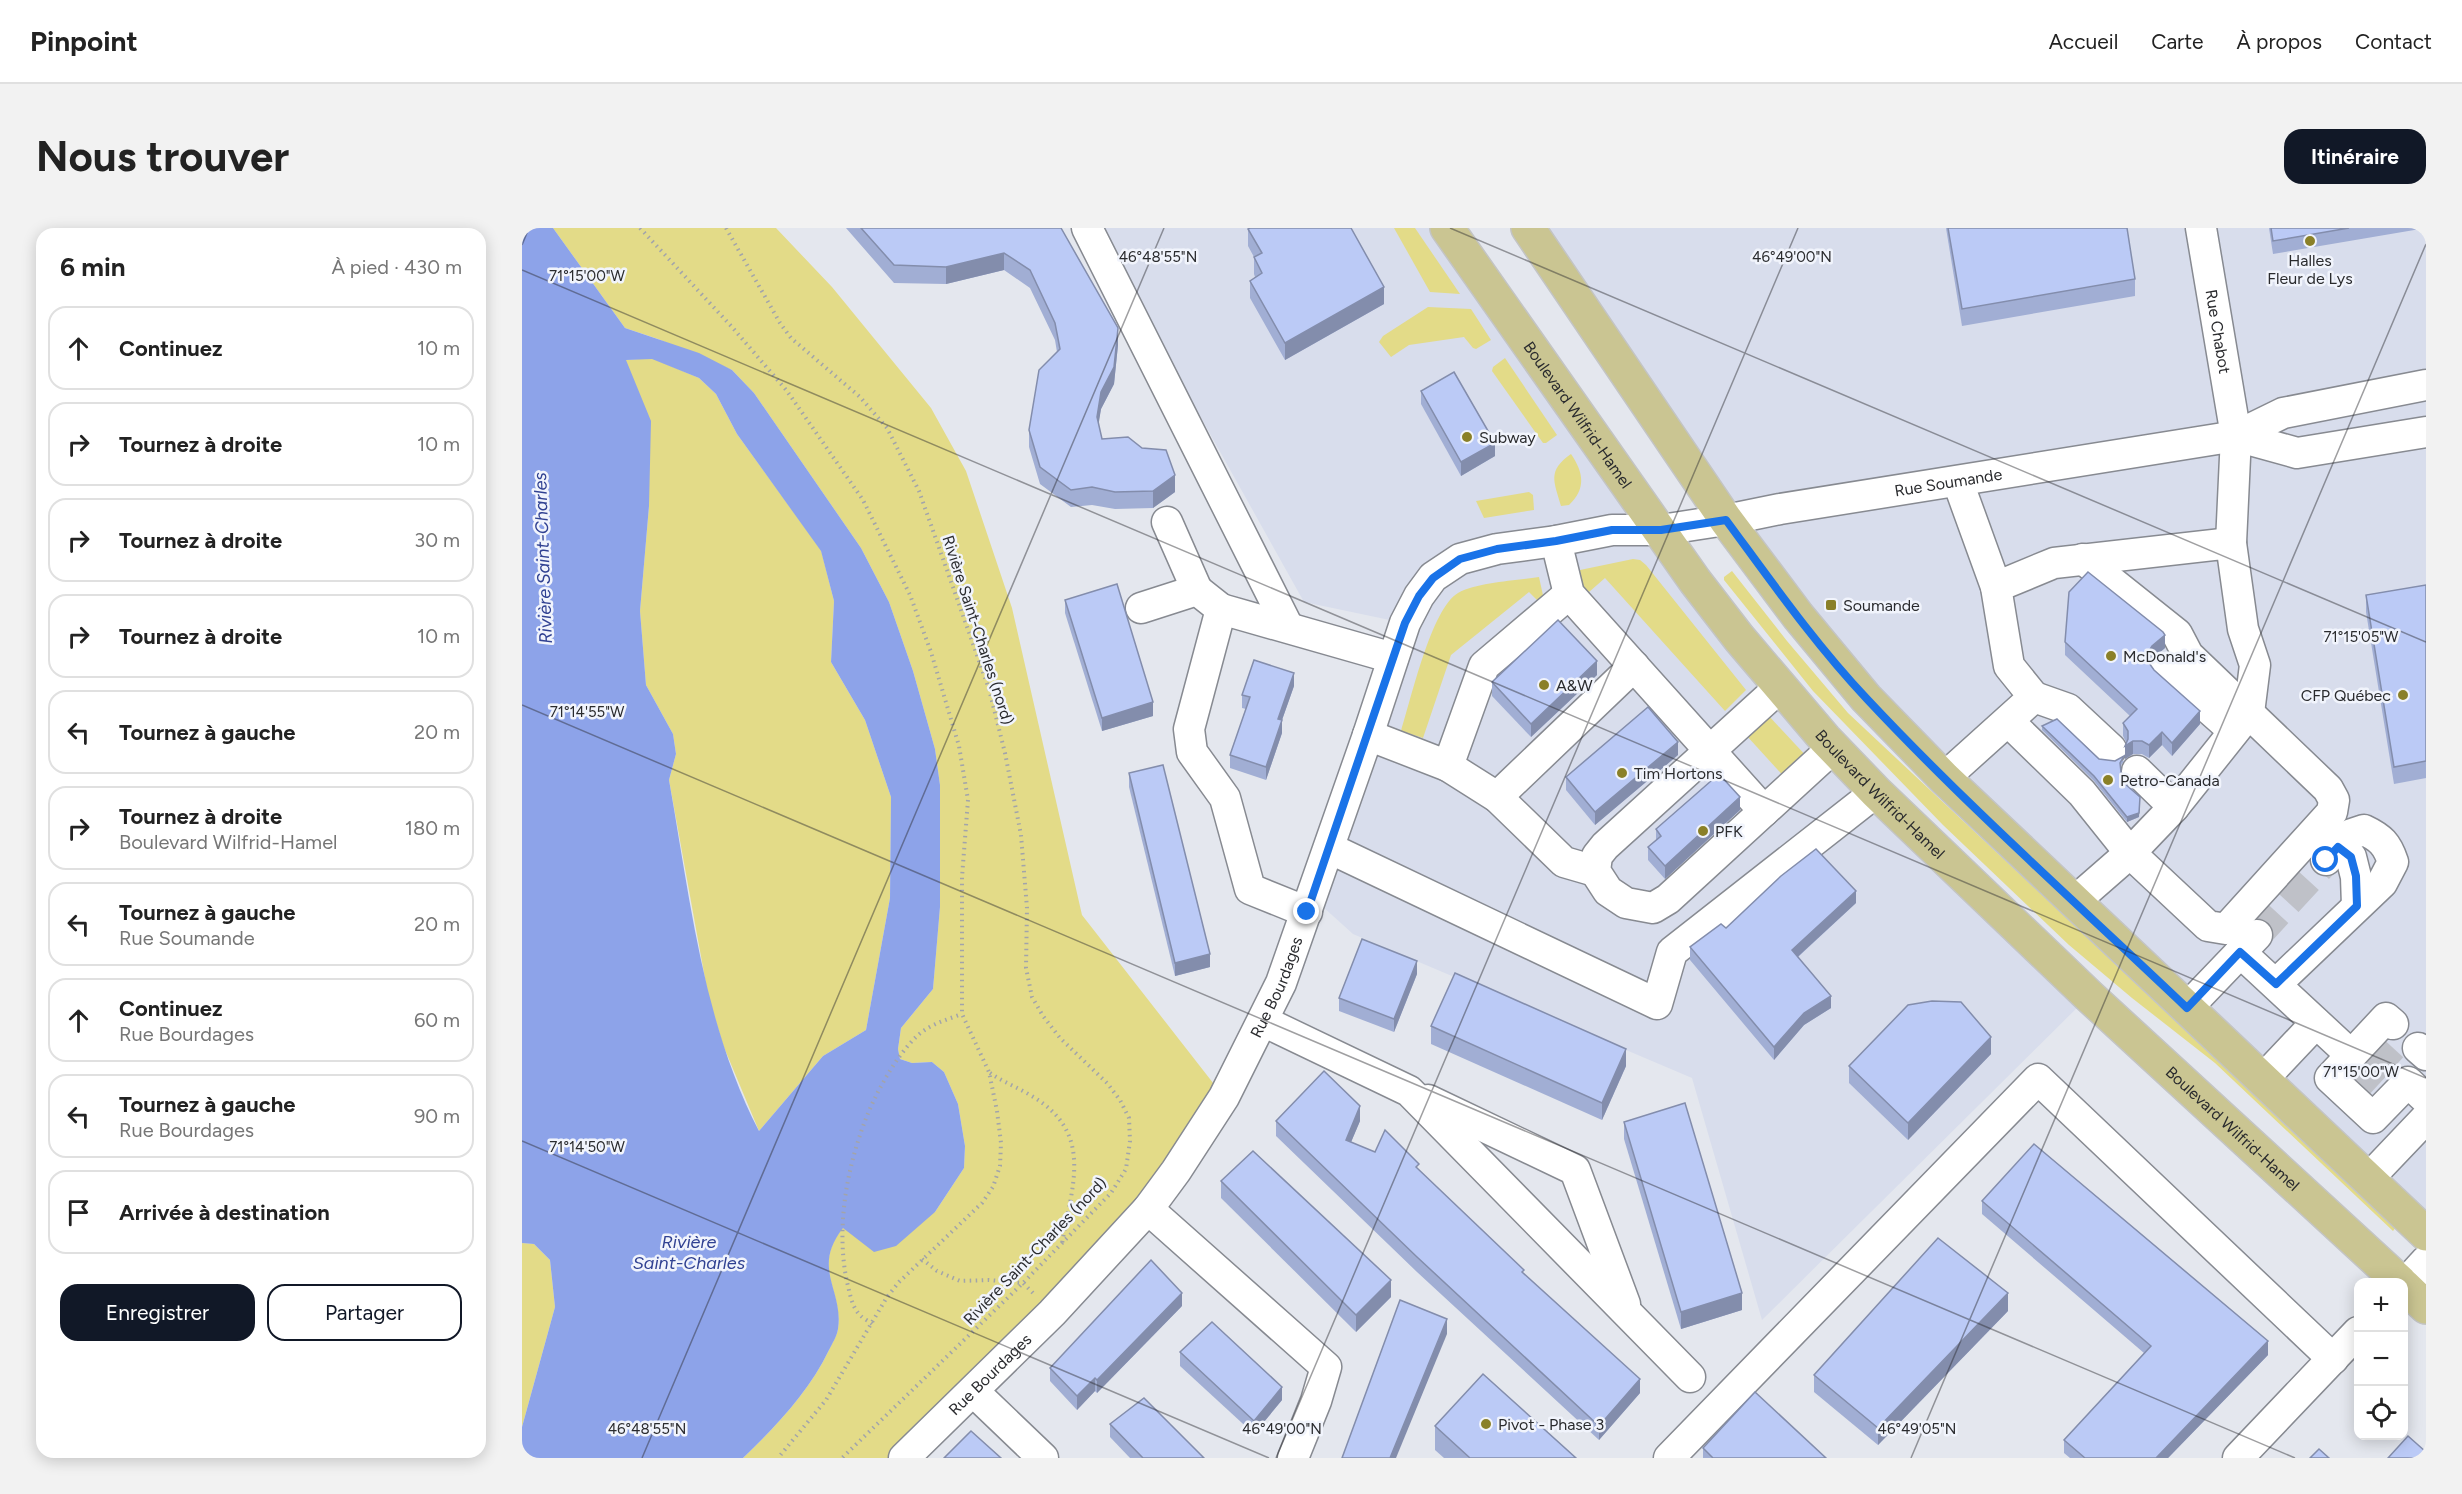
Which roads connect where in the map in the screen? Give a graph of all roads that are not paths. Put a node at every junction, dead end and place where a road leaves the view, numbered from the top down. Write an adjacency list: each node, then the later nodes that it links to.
1 (1087, 228): 20 (street)
2 (1447, 228): 11 (main road, Boulevard Wilfrid-Hamel)
3 (1528, 228): 9 (main road)
4 (2201, 228): 7 (street, Rue Chabot)
5 (2426, 385): 7 (street, Rue Soumande)
6 (2426, 432): 7 (street, Rue Soumande)
7 (2236, 436): 8 (street, Rue Soumande); 13 (street, Rue Chabot)
8 (1958, 482): 9 (street, Rue Soumande); 15 (street)
9 (1726, 520): 11 (street, Rue Soumande); 33 (main road)
10 (1167, 522): 16 (street)
11 (1661, 530): 12 (street, Rue Bourdages); 24 (main road, Boulevard Wilfrid-Hamel)
12 (1556, 541): 17 (street); 21 (street, Rue Bourdages)
13 (2231, 543): 14 (street); 26 (street, Rue Chabot)
14 (2083, 559): 15 (street); 26 (street)
15 (1996, 587): 25 (street)
16 (1197, 590): 18 (street); 19 (street)
17 (1569, 594): 22 (street); 32 (street)
18 (1141, 608)
19 (1221, 609): 20 (street); 44 (street)
20 (1288, 627): 21 (street)
21 (1393, 658): 28 (street, Rue Bourdages)
22 (1634, 666): 30 (street); 36 (street)
23 (2165, 670): 26 (street)
24 (1779, 687): 29 (main road, Boulevard Wilfrid-Hamel); 30 (street)
25 (2034, 698): 27 (street); 31 (street)
26 (2245, 709): 37 (street); 40 (street)
27 (2008, 721): 31 (street); 33 (street)
28 (1368, 735): 32 (street); 39 (street, Rue Bourdages)
29 (1833, 748): 34 (main road, Boulevard Wilfrid-Hamel); 38 (street)
30 (1711, 752): 38 (street); 41 (street)
31 (2079, 754): 35 (street)
32 (1448, 766): 36 (street)
33 (1944, 778): 42 (main road)
34 (1876, 792): 39 (street); 59 (main road, Boulevard Wilfrid-Hamel)
35 (2125, 794): 37 (street); 40 (street)
36 (1497, 797): 41 (street)
37 (2174, 807): 40 (street)
38 (1764, 811): 41 (street)
39 (1329, 848): 44 (street, Rue Bourdages)
40 (2130, 853): 42 (street)
41 (1595, 871)
42 (2075, 901): 46 (main road)
43 (2357, 906): 43 (street); 45 (street)
44 (1307, 912): 47 (street, Rue Bourdages)
45 (2276, 984): 46 (street); 48 (street)
46 (2187, 1008): 52 (main road)
47 (1263, 1021): 53 (street); 56 (street, Rue Bourdages)
48 (2316, 1023): 50 (street); 52 (street)
49 (2393, 1024): 50 (street)
50 (2357, 1055): 51 (street)
51 (2409, 1077)
52 (2263, 1079): 55 (main road)
53 (1409, 1091): 63 (street); 63 (street)
54 (2426, 1118): 55 (street)
55 (2368, 1179): 57 (main road)
56 (1148, 1209): 67 (street, Rue Bourdages); 70 (street)
57 (2426, 1234)
58 (2426, 1261): 60 (street)
59 (2395, 1278)
60 (2408, 1278)
61 (2408, 1290): 62 (main road, Boulevard Wilfrid-Hamel)
62 (2426, 1307)
63 (1629, 1315): 66 (street)
64 (2354, 1336): 65 (street)
65 (2333, 1359): 71 (street); 72 (street)
66 (1690, 1377)
67 (973, 1391): 68 (street, Rue Bourdages); 69 (street)
68 (904, 1458)
69 (1043, 1458)
70 (1293, 1458)
71 (1670, 1458)
72 (2238, 1458)

